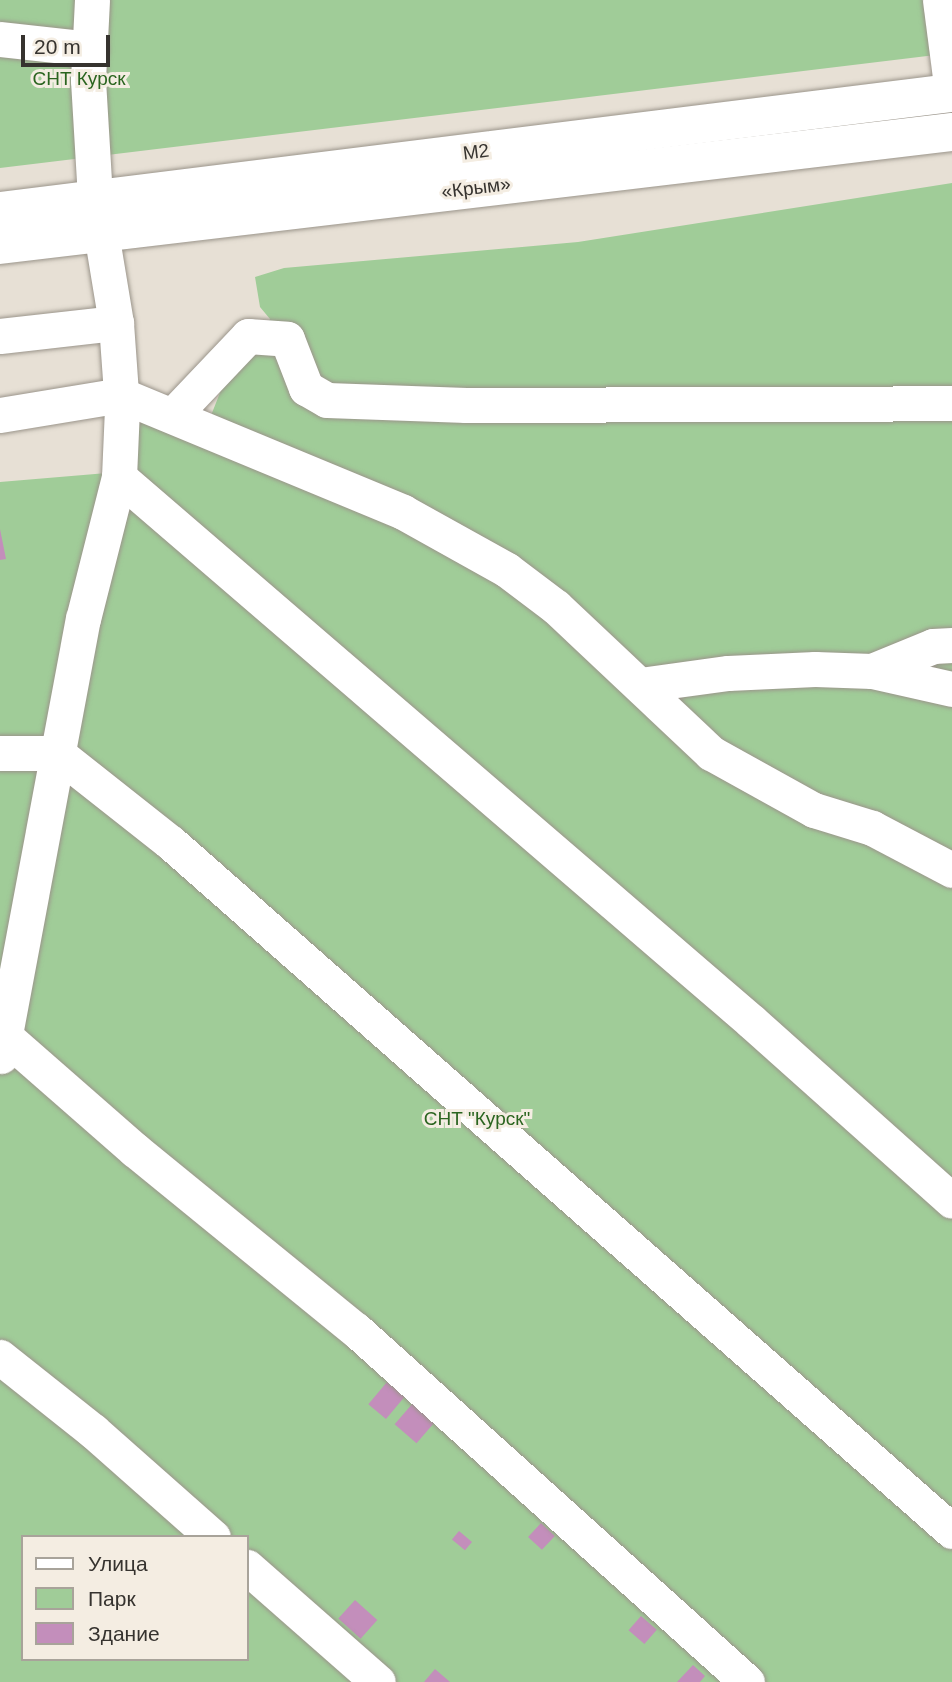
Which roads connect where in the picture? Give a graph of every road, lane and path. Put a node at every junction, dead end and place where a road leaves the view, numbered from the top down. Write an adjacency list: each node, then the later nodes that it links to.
1 (92, 0): 4 (street)
2 (940, 0): 5 (street)
3 (0, 39): 4 (street)
4 (90, 49): 8 (street)
5 (952, 93): 8 (highway, М2)
6 (952, 132): 8 (highway, «Крым»)
7 (0, 211): 8 (highway, М2)
8 (98, 215): 9 (highway, «Крым»); 10 (street)
9 (0, 246)
10 (116, 323): 11 (street); 12 (street)
11 (0, 336)
12 (121, 395): 14 (street); 15 (street); 16 (street)
13 (952, 403): 15 (street)
14 (0, 415)
15 (173, 415): 19 (street)
16 (119, 477): 22 (street); 25 (street)
17 (952, 645): 18 (street)
18 (872, 671): 19 (street); 20 (street)
19 (640, 685): 23 (street)
20 (952, 689)
21 (0, 753): 22 (street)
22 (57, 753): 24 (street); 27 (street)
23 (952, 870)
24 (1, 1044): 31 (street)
25 (952, 1201)
26 (0, 1357): 28 (street)
27 (952, 1531)
28 (210, 1535)
29 (248, 1568): 30 (street)
30 (377, 1682)
31 (747, 1682)

